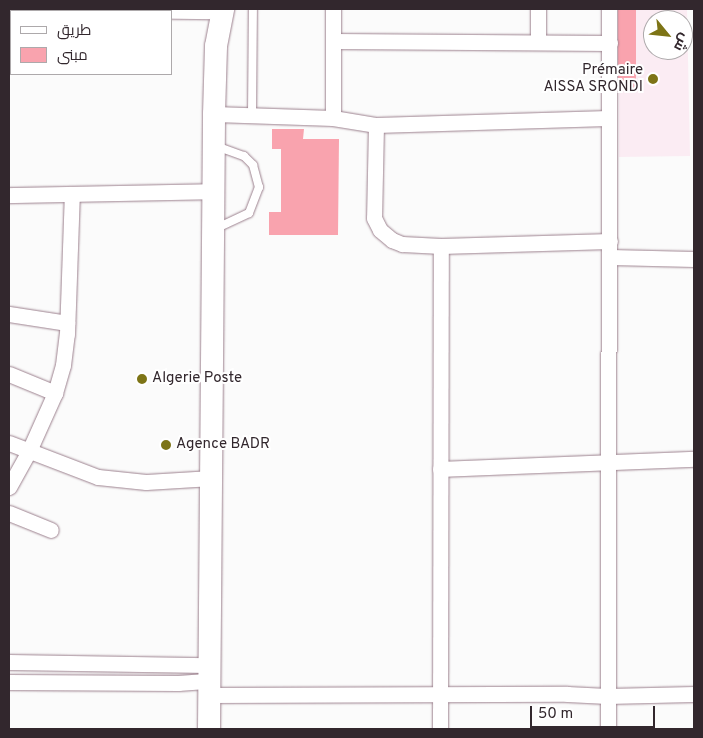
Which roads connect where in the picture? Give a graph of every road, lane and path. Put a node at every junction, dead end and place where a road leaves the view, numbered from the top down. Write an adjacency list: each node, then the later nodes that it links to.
1 (36, 9): 6 (street)
2 (254, 9): 11 (lane)
3 (333, 9): 7 (street)
4 (538, 9): 8 (street)
5 (609, 9): 9 (street)
6 (214, 10): 10 (main road)
7 (334, 41): 8 (street); 12 (street)
8 (538, 42): 9 (street)
9 (610, 43): 13 (street)
10 (214, 114): 11 (street); 15 (main road)
11 (252, 114): 12 (street)
12 (333, 118): 14 (street)
13 (608, 118): 14 (street); 20 (street)
14 (376, 125): 21 (street)
15 (214, 146): 16 (main road); 19 (lane)
16 (215, 191): 17 (street); 19 (main road)
17 (72, 194): 18 (street); 25 (street)
18 (9, 195)
19 (213, 230): 33 (main road)
20 (610, 241): 21 (street); 22 (street)
21 (441, 246): 32 (street)
22 (610, 257): 23 (street); 31 (street)
23 (694, 259)
24 (9, 314): 25 (street)
25 (67, 323): 27 (street)
26 (9, 374): 27 (street)
27 (55, 393): 29 (street)
28 (9, 443): 29 (street)
29 (29, 451): 33 (street); 34 (street)
30 (694, 459): 31 (street)
31 (609, 464): 32 (street); 42 (street)
32 (440, 469): 40 (street)
33 (212, 478): 38 (main road)
34 (9, 487)
35 (9, 513): 36 (street)
36 (51, 530)
37 (9, 662): 38 (street)
38 (209, 680): 39 (street); 40 (street); 43 (main road)
39 (9, 682)
40 (439, 694): 42 (street); 44 (street)
41 (694, 694): 42 (street)
42 (607, 696): 45 (street)
43 (209, 729)
44 (440, 729)
45 (608, 729)

